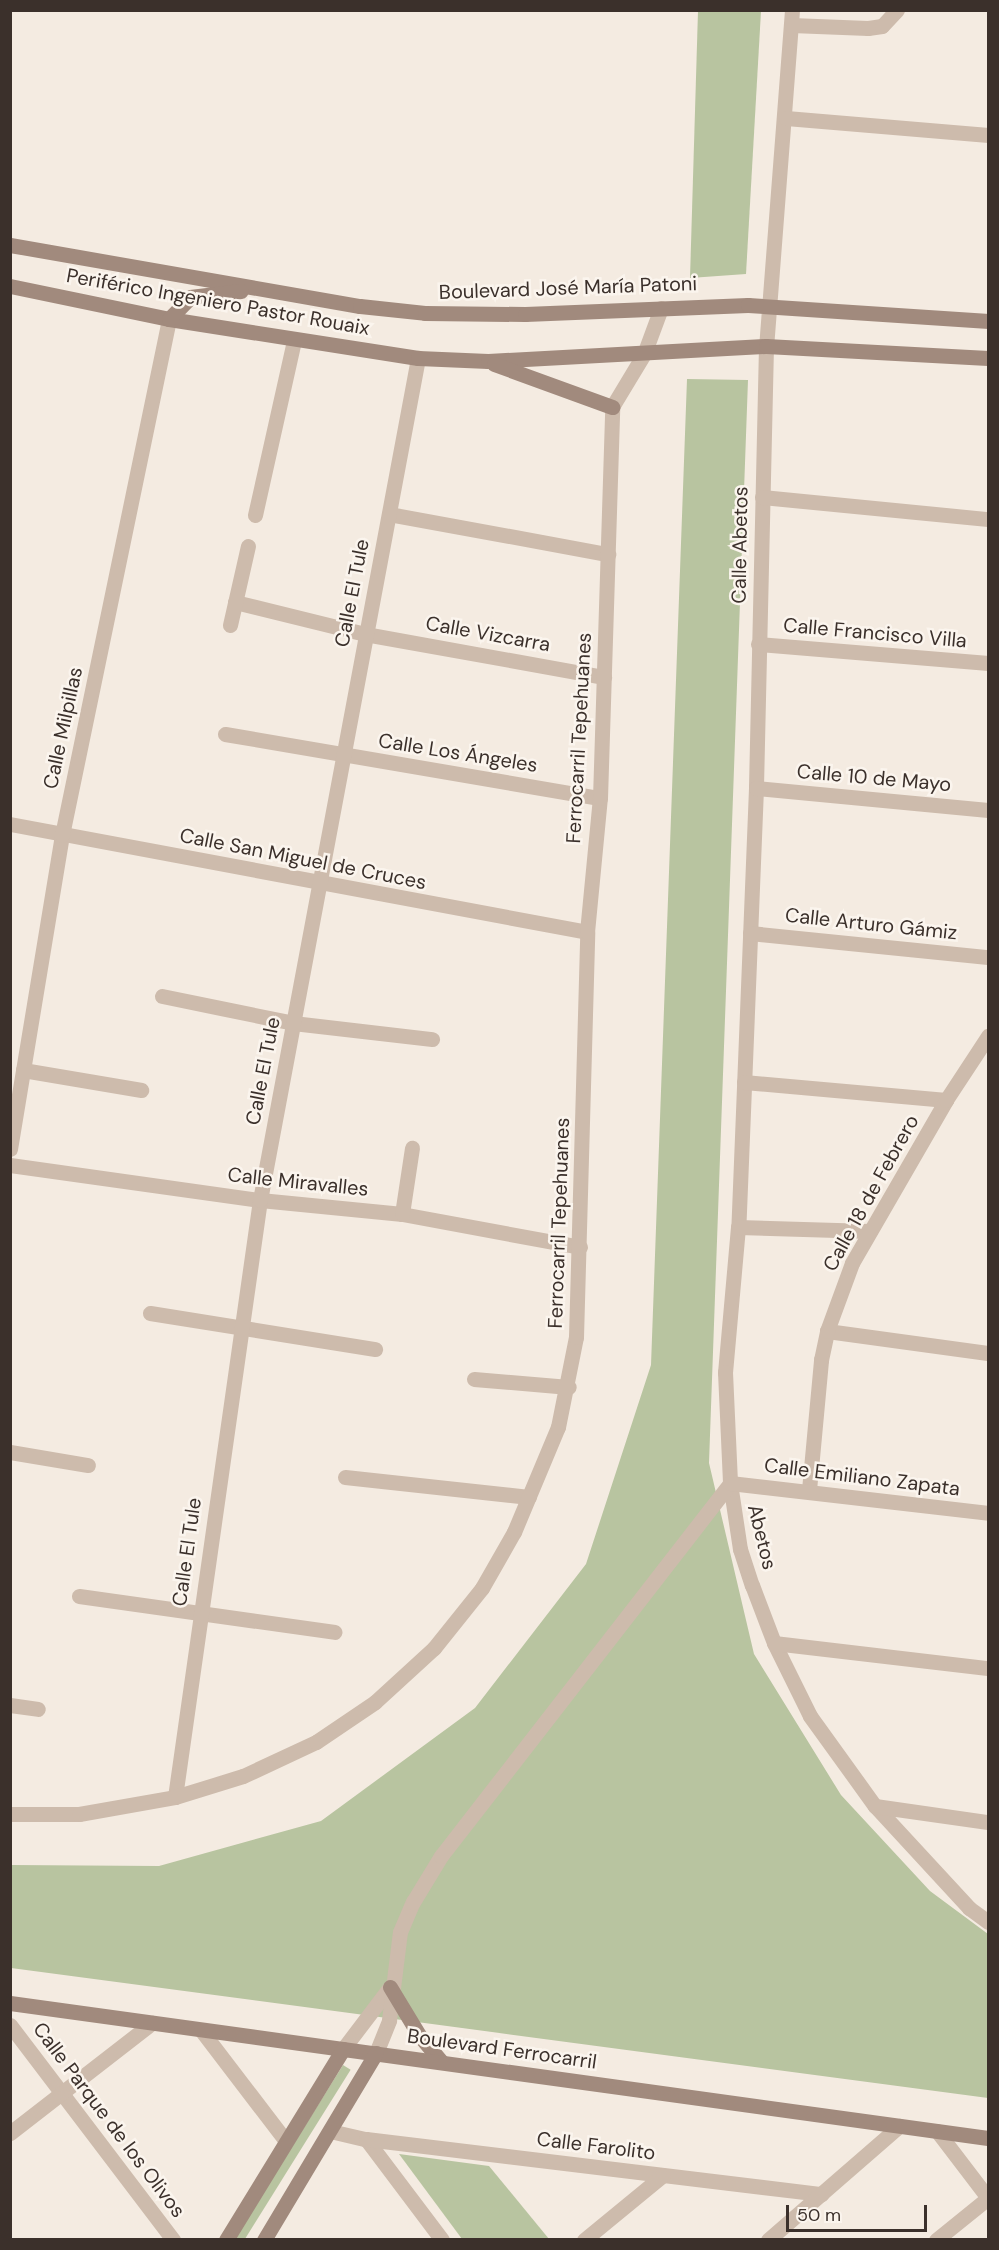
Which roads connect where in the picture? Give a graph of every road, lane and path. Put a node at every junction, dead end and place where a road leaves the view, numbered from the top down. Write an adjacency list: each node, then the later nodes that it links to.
1 (897, 10): 2 (street)
2 (792, 18): 3 (street, Calle Abetos)
3 (786, 118): 4 (street); 8 (street, Calle Abetos)
4 (988, 135)
5 (10, 245): 7 (main road, Boulevard José María Patoni)
6 (10, 286): 10 (main road, Periférico Ingeniero Pastor Rouaix)
7 (271, 290): 9 (main road, Boulevard José María Patoni); 10 (main road)
8 (768, 306): 9 (main road, Boulevard José María Patoni); 11 (main road, Boulevard José María Patoni); 13 (street, Calle Abetos)
9 (661, 308): 14 (street, Ferrocarril Tepehuanes)
10 (169, 319): 12 (main road, Periférico Ingeniero Pastor Rouaix); 37 (street, Calle Milpillas)
11 (988, 321)
12 (294, 340): 15 (main road, Periférico Ingeniero Pastor Rouaix); 21 (street)
13 (766, 346): 14 (main road); 16 (main road); 19 (street, Calle Abetos)
14 (644, 354): 17 (main road); 18 (street, Ferrocarril Tepehuanes)
15 (418, 358): 17 (main road); 20 (street, Calle El Tule)
16 (988, 358)
17 (488, 362): 18 (main road)
18 (612, 407): 24 (street, Ferrocarril Tepehuanes)
19 (762, 497): 22 (street); 28 (street, Calle Abetos)
20 (389, 514): 24 (street); 27 (street, Calle El Tule)
21 (255, 515)
22 (988, 519)
23 (248, 546): 25 (street)
24 (608, 554): 30 (street, Ferrocarril Tepehuanes)
25 (236, 602): 26 (street); 27 (street, Calle Vizcarra)
26 (230, 626)
27 (366, 634): 30 (street, Calle Vizcarra); 32 (street, Calle El Tule)
28 (759, 644): 29 (street, Calle Francisco Villa); 33 (street, Calle Abetos)
29 (988, 663)
30 (604, 676): 34 (street, Ferrocarril Tepehuanes)
31 (225, 734): 32 (street, Calle Los Ángeles)
32 (345, 756): 34 (street, Calle Los Ángeles); 38 (street, Calle El Tule)
33 (756, 788): 35 (street, Calle 10 de Mayo); 40 (street, Calle Abetos)
34 (600, 798): 39 (street, Ferrocarril Tepehuanes)
35 (988, 810)
36 (10, 824): 37 (street, Calle San Miguel de Cruces)
37 (62, 835): 38 (street, Calle San Miguel de Cruces); 46 (street, Calle Milpillas)
38 (322, 884): 39 (street, Calle San Miguel de Cruces); 43 (street, Calle El Tule)
39 (587, 932): 57 (street, Ferrocarril Tepehuanes)
40 (750, 933): 41 (street, Calle Arturo Gámiz); 47 (street, Calle Abetos)
41 (988, 957)
42 (162, 996): 43 (street)
43 (293, 1023): 45 (street); 53 (street, Calle El Tule)
44 (988, 1036): 49 (street, Calle 18 de Febrero)
45 (432, 1039)
46 (24, 1070): 48 (street); 51 (street, Calle Milpillas)
47 (744, 1082): 49 (street); 55 (street, Abetos)
48 (141, 1090)
49 (946, 1100): 56 (street, Calle 18 de Febrero)
50 (412, 1148): 54 (street)
51 (10, 1149)
52 (10, 1165): 53 (street, Calle Miravalles)
53 (260, 1200): 54 (street, Calle Miravalles); 59 (street, Calle El Tule)
54 (402, 1214): 57 (street, Calle Miravalles)
55 (738, 1227): 56 (street); 68 (street, Abetos)
56 (870, 1231): 60 (street, Calle 18 de Febrero)
57 (580, 1247): 64 (street, Ferrocarril Tepehuanes)
58 (150, 1314): 59 (street)
59 (242, 1328): 61 (street); 73 (street, Calle El Tule)
60 (827, 1331): 62 (street); 69 (street, Calle 18 de Febrero)
61 (375, 1349)
62 (988, 1353)
63 (474, 1378): 64 (street)
64 (569, 1387): 70 (street, Ferrocarril Tepehuanes)
65 (10, 1452): 66 (street)
66 (88, 1465)
67 (345, 1477): 70 (street)
68 (730, 1483): 69 (street, Calle Emiliano Zapata); 75 (street, Abetos); 84 (street)
69 (809, 1490): 71 (street, Calle Emiliano Zapata)
70 (529, 1497): 79 (street, Ferrocarril Tepehuanes)
71 (988, 1513)
72 (79, 1596): 73 (street)
73 (199, 1614): 74 (street); 79 (street, Calle El Tule)
74 (334, 1632)
75 (774, 1643): 76 (street); 80 (street, Abetos)
76 (988, 1668)
77 (10, 1705): 78 (street)
78 (38, 1709)
79 (174, 1797): 81 (street, Ferrocarril Tepehuanes)
80 (874, 1806): 82 (street); 83 (street, Abetos)
81 (10, 1814)
82 (988, 1822)
83 (988, 1922)
84 (390, 1987): 89 (street); 90 (street); 91 (main road)
85 (10, 2002): 86 (main road, Boulevard Ferrocarril)
86 (152, 2023): 88 (main road, Boulevard Ferrocarril); 92 (street)
87 (10, 2025): 92 (street, Calle Parque de los Olivos)
88 (201, 2030): 89 (main road, Boulevard Ferrocarril); 99 (street)
89 (343, 2049): 90 (main road, Boulevard Ferrocarril); 99 (main road)
90 (376, 2053): 91 (main road, Boulevard Ferrocarril); 94 (main road)
91 (442, 2062): 93 (main road, Boulevard Ferrocarril)
92 (62, 2093): 96 (street); 103 (street, Calle Parque de los Olivos)
93 (899, 2126): 95 (main road, Boulevard Ferrocarril); 101 (street)
94 (330, 2131): 98 (street, Calle Farolito); 105 (main road)
95 (937, 2131): 97 (main road, Boulevard Ferrocarril); 102 (street)
96 (10, 2133)
97 (988, 2138)
98 (366, 2139): 100 (street, Calle Farolito); 106 (street)
99 (286, 2141): 104 (main road)
100 (663, 2175): 101 (street, Calle Farolito); 107 (street)
101 (822, 2194): 108 (street)
102 (988, 2198): 109 (street)
103 (173, 2240)
104 (226, 2240)
105 (264, 2240)
106 (442, 2240)
107 (584, 2240)
108 (768, 2240)
109 (936, 2240)

